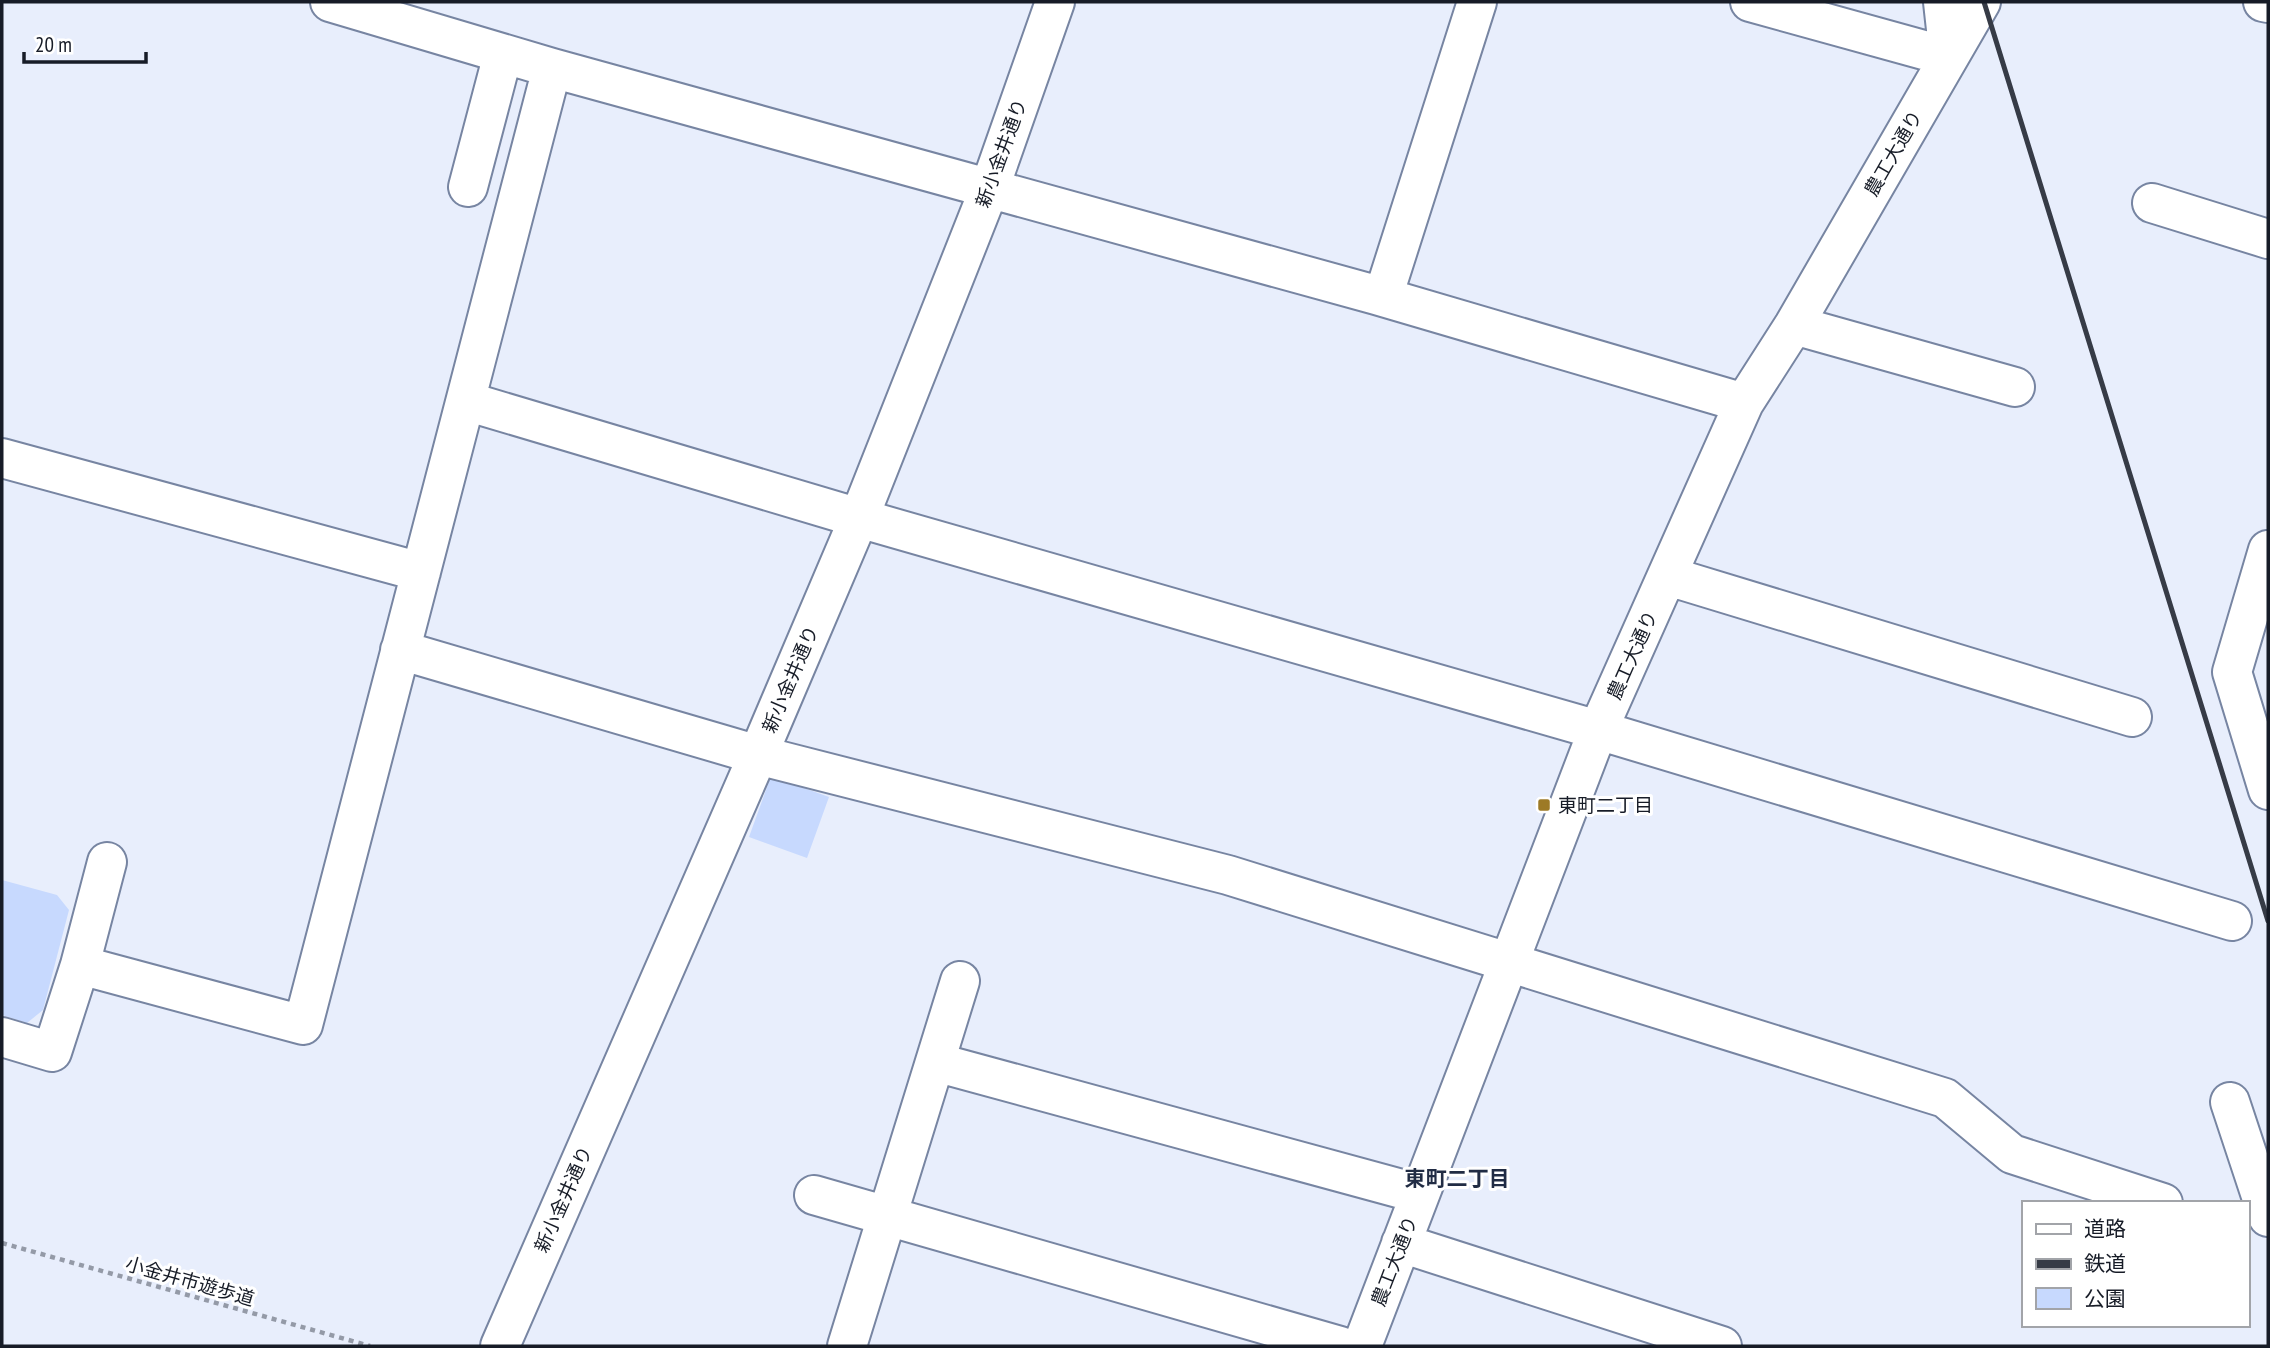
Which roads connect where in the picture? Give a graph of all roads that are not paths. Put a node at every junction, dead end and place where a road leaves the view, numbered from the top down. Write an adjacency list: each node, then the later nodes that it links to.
1 (330, 2): 9 (street)
2 (1055, 2): 13 (street, 新小金井通り)
3 (1477, 2): 16 (street)
4 (1750, 2): 10 (street)
5 (1943, 2): 10 (street)
6 (1981, 2): 10 (street, 農工大通り)
7 (2263, 2): 8 (street)
8 (2268, 3)
9 (503, 54): 11 (street); 12 (street)
10 (1948, 57): 17 (street, 農工大通り)
11 (552, 68): 13 (street); 19 (street)
12 (468, 187)
13 (990, 187): 16 (street); 22 (street, 新小金井通り)
14 (2152, 203): 15 (street)
15 (2268, 239)
16 (1383, 297): 20 (street)
17 (1794, 325): 18 (street); 20 (street, 農工大通り)
18 (2015, 387)
19 (466, 401): 22 (street); 24 (street)
20 (1744, 403): 25 (street, 農工大通り)
21 (2, 458): 24 (street)
22 (859, 518): 28 (street); 29 (street, 新小金井通り)
23 (2267, 562): 30 (street)
24 (421, 572): 26 (street)
25 (1668, 576): 27 (street); 28 (street, 農工大通り)
26 (400, 650): 29 (street); 34 (street)
27 (2132, 717)
28 (1598, 730): 32 (street); 33 (street, 農工大通り)
29 (758, 755): 33 (street); 46 (street, 新小金井通り)
30 (2268, 790)
31 (107, 862): 34 (street)
32 (2231, 921)
33 (1508, 963): 39 (street, 農工大通り); 41 (street)
34 (80, 965): 36 (street)
35 (960, 982): 37 (street)
36 (2, 1037)
37 (935, 1062): 39 (street); 42 (street)
38 (2230, 1102): 44 (street)
39 (1420, 1194): 45 (street, 農工大通り)
40 (814, 1195): 42 (street)
41 (2157, 1201)
42 (887, 1216): 47 (street); 48 (street)
43 (2249, 1216): 44 (street)
44 (2268, 1218)
45 (1401, 1243): 49 (street, 農工大通り); 50 (street)
46 (500, 1346)
47 (847, 1346)
48 (1340, 1346)
49 (1362, 1346)
50 (1722, 1346)

